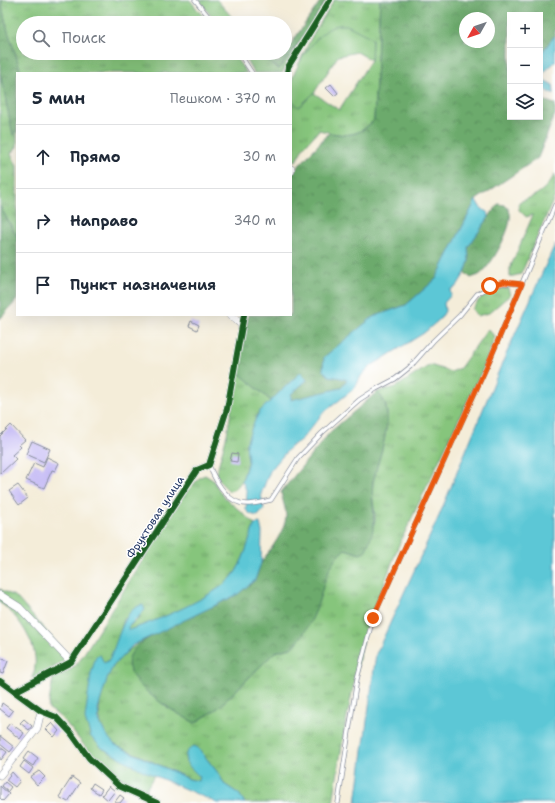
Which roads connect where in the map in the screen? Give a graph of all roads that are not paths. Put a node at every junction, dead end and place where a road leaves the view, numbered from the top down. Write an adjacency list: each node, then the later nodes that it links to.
1 (195, 0): 3 (lane)
2 (330, 0): 6 (street)
3 (208, 16)
4 (244, 60): 5 (lane)
5 (251, 72)
6 (287, 72)
7 (555, 205): 8 (lane)
8 (522, 284): 12 (lane); 20 (lane)
9 (231, 316): 11 (street)
10 (244, 316): 11 (street)
11 (242, 325): 12 (street)
12 (209, 465): 14 (street, Фруктовая улица)
13 (0, 595): 14 (street)
14 (71, 662): 16 (street, Фруктовая улица)
15 (0, 681): 16 (street)
16 (16, 691): 17 (street)
17 (41, 711): 18 (street); 19 (street)
18 (0, 775)
19 (157, 803)
20 (338, 803)

